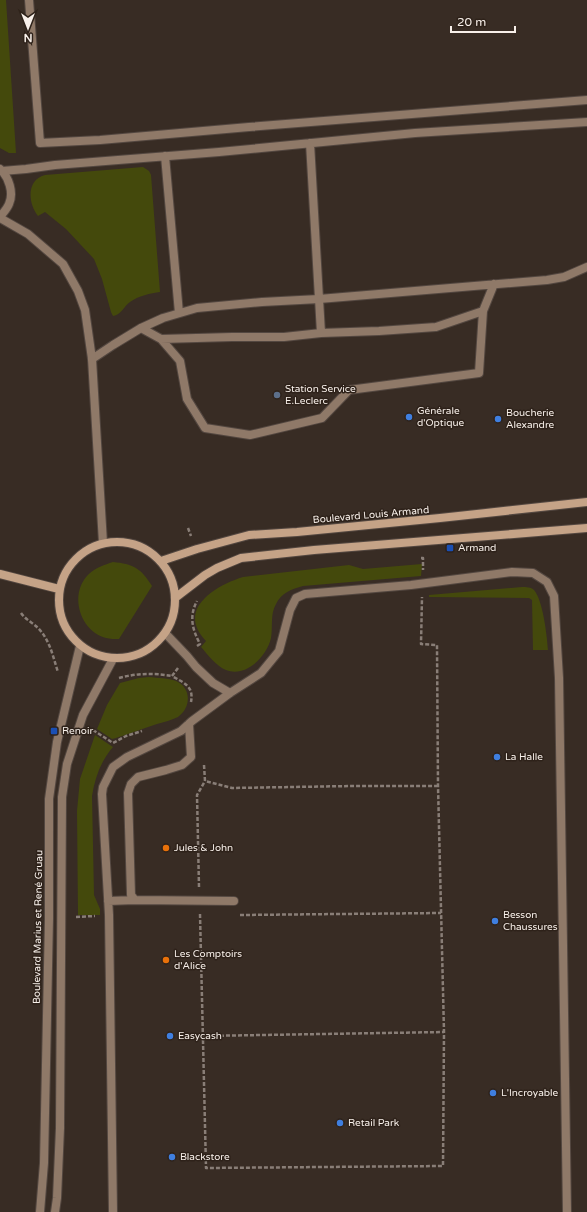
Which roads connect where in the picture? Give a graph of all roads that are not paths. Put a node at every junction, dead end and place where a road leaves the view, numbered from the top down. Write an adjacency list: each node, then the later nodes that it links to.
1 (29, 0): 2 (street)
2 (587, 100)
3 (587, 122): 4 (street)
4 (310, 143): 5 (street); 10 (street)
5 (165, 156): 6 (street); 12 (street)
6 (1, 170): 7 (street)
7 (0, 218): 16 (street)
8 (587, 267): 9 (street)
9 (494, 284): 10 (street); 11 (street)
10 (319, 298): 12 (street); 14 (street)
11 (483, 311): 14 (street); 15 (street)
12 (179, 313): 13 (street)
13 (141, 328): 15 (street); 16 (street)
14 (321, 333): 15 (street)
15 (161, 339)
16 (92, 359): 19 (street)
17 (587, 502): 20 (main road, Boulevard Louis Armand)
18 (587, 528): 23 (main road)
19 (103, 543): 20 (main road); 22 (main road)
20 (161, 561): 23 (main road)
21 (0, 574): 22 (main road)
22 (59, 589): 25 (main road)
23 (175, 598): 24 (main road)
24 (165, 633): 26 (main road); 27 (street)
25 (80, 646): 26 (main road); 32 (street, Boulevard Marius et René Gruau)
26 (113, 659): 33 (street)
27 (230, 693): 28 (street); 35 (street)
28 (191, 722): 29 (street); 31 (street)
29 (136, 900): 30 (street); 31 (street)
30 (234, 901)
31 (108, 902): 34 (street)
32 (40, 1212)
33 (55, 1212)
34 (113, 1212)
35 (567, 1212)

